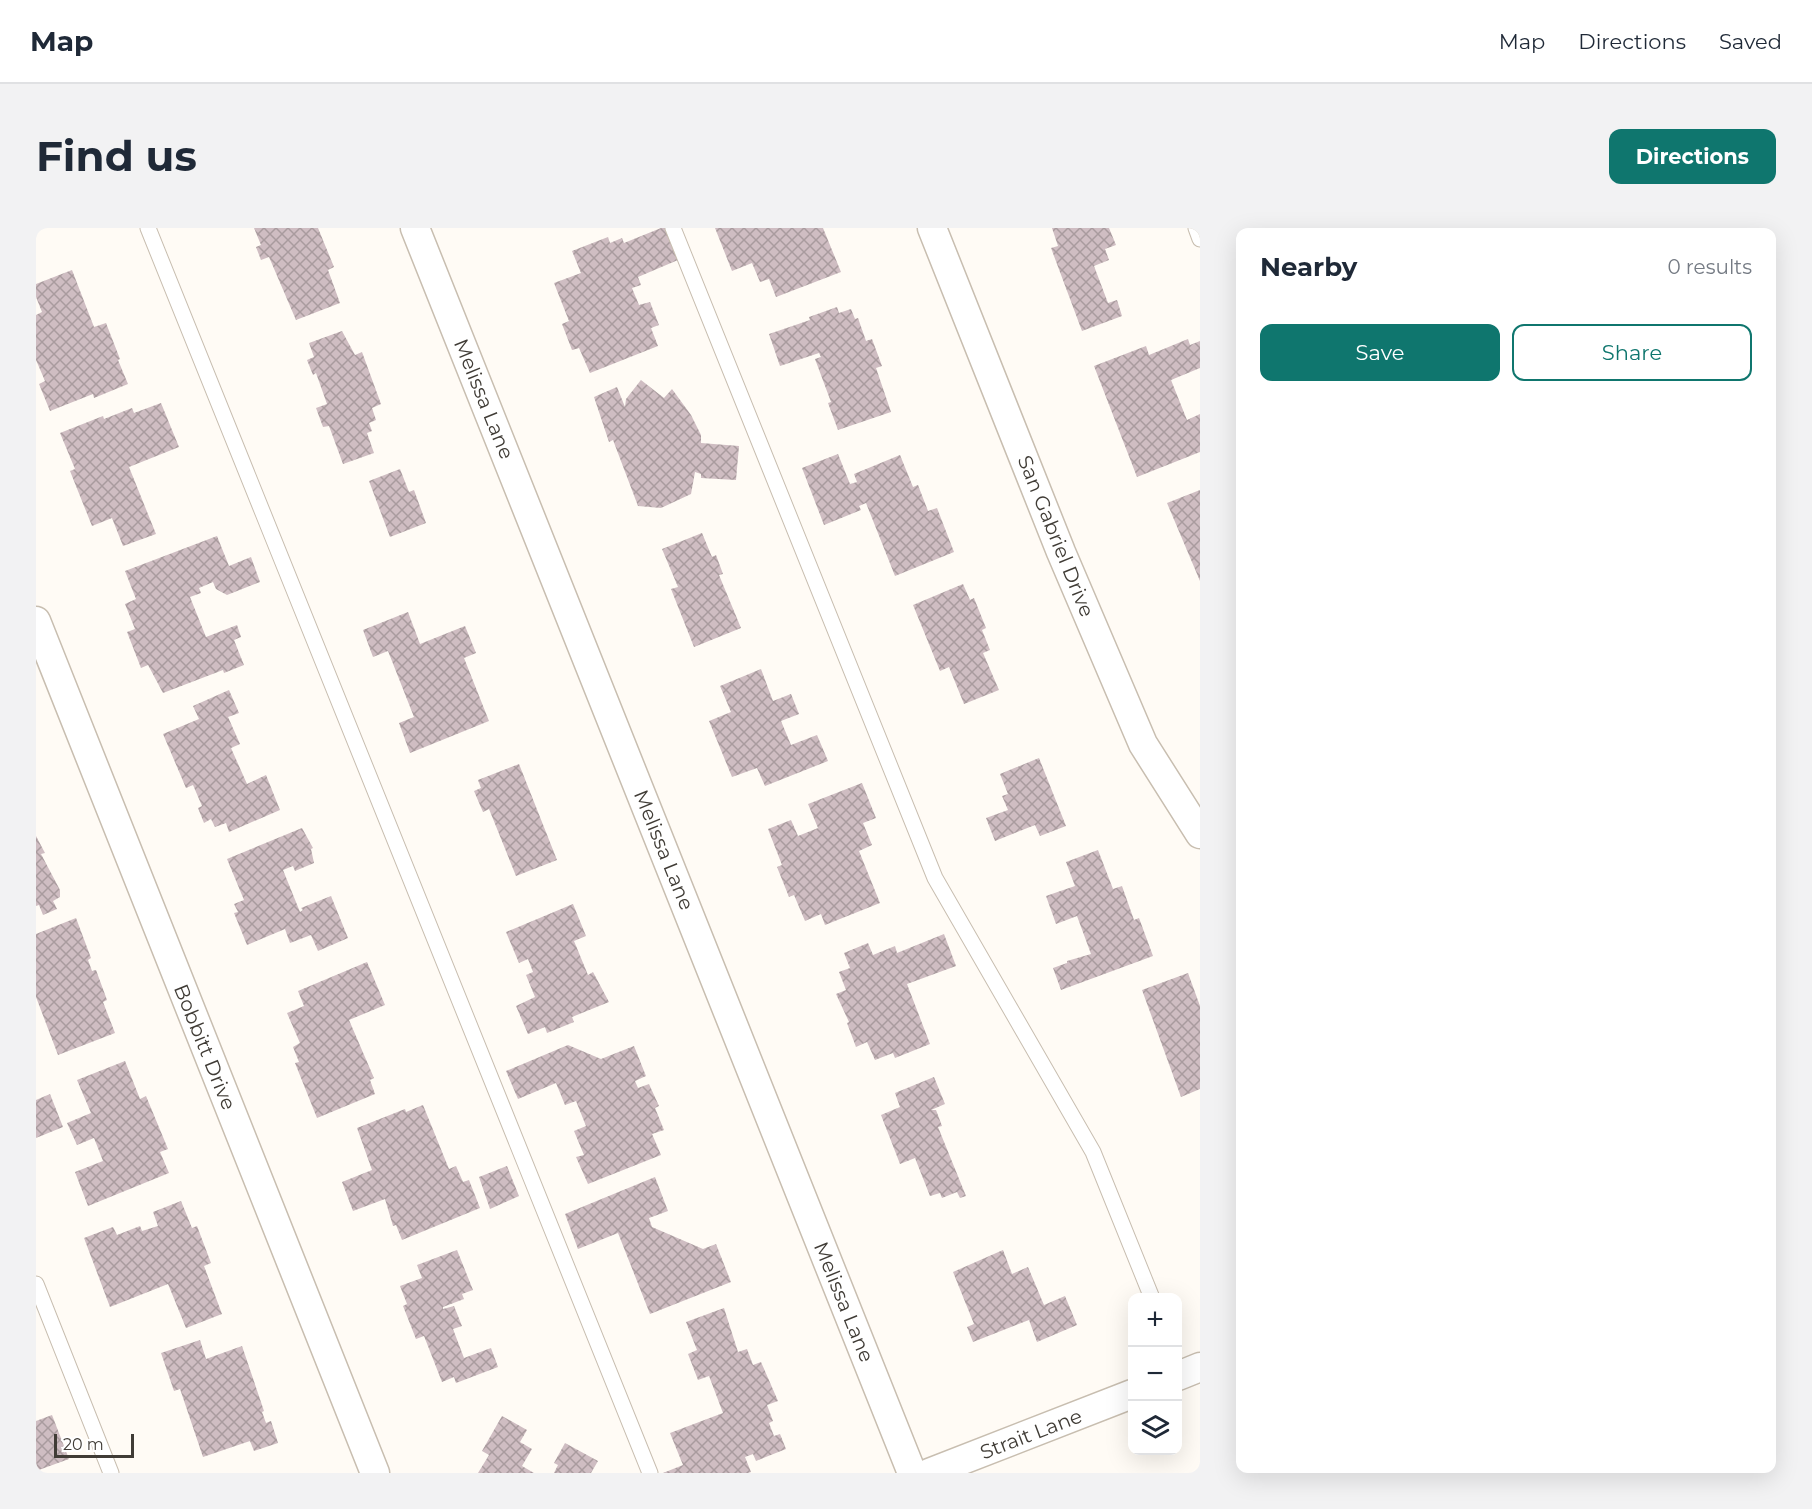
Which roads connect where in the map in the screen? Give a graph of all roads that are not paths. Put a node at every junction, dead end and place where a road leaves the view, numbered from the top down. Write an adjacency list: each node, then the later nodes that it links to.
1 (148, 228): 15 (lane)
2 (415, 228): 16 (street, Melissa Lane)
3 (674, 228): 10 (lane)
4 (932, 228): 8 (street, San Gabriel Drive)
5 (1196, 228): 6 (lane)
6 (1200, 239)
7 (36, 621): 14 (street, Bobbitt Drive)
8 (1200, 834)
9 (36, 1284): 13 (lane)
10 (1150, 1293)
11 (1128, 1396): 12 (street, Strait Lane)
12 (983, 1463): 17 (street, Strait Lane)
13 (111, 1473)
14 (375, 1473)
15 (650, 1473)
16 (912, 1473)
17 (929, 1473)

